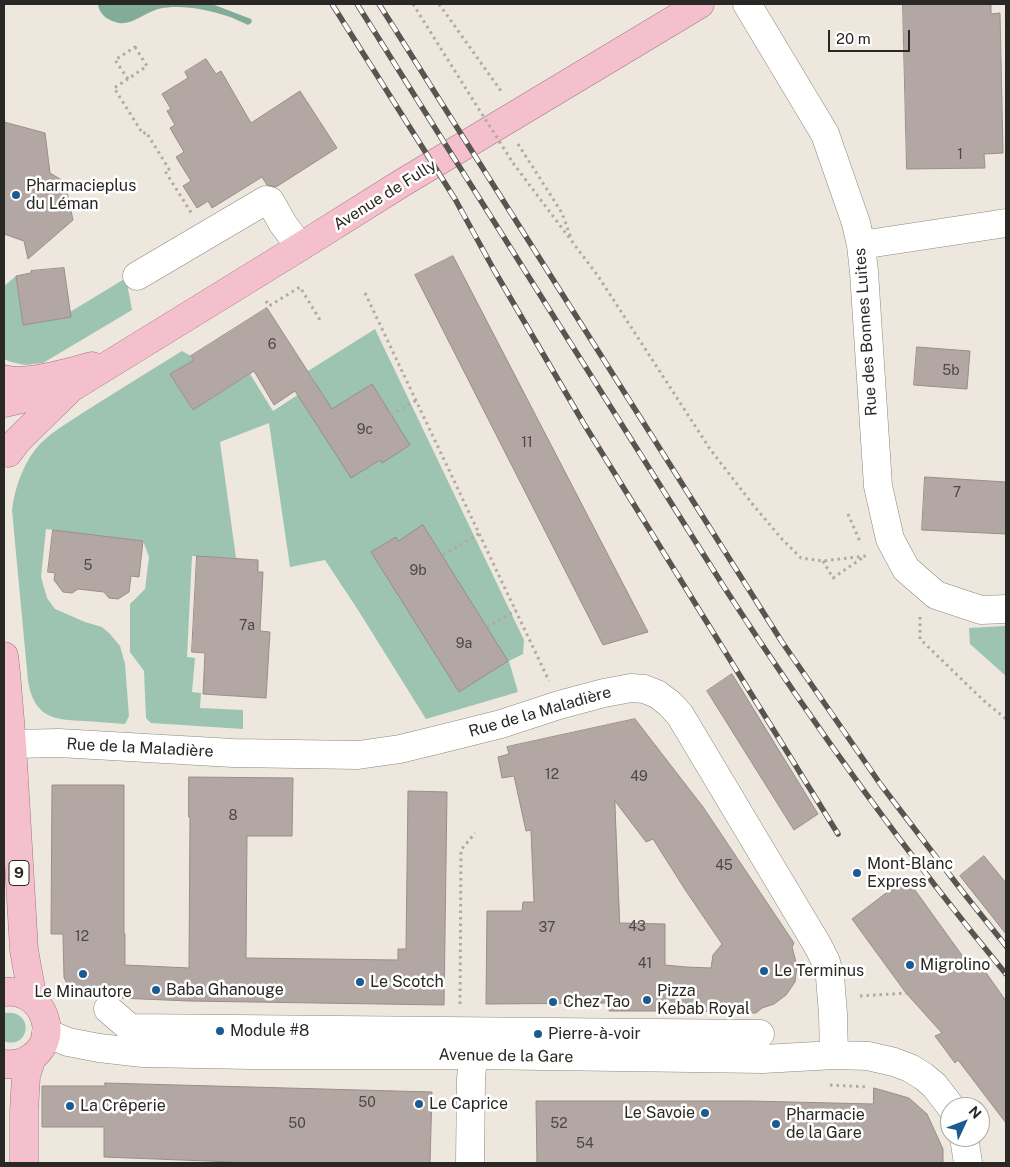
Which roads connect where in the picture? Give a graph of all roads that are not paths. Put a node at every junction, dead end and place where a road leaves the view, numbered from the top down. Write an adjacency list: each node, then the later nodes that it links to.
1 (700, 4): 5 (main road, Avenue de Fully)
2 (747, 4): 4 (street, Rue des Bonnes Luites)
3 (1006, 223): 4 (street)
4 (861, 245): 12 (street, Rue des Bonnes Luites)
5 (300, 247): 6 (street); 7 (main road, Avenue de Fully)
6 (137, 276)
7 (118, 359): 8 (main road); 9 (main road, Avenue de Fully)
8 (4, 379)
9 (71, 388): 10 (main road, Avenue de Fully); 11 (main road, Avenue de Fully)
10 (4, 403)
11 (5, 450)
12 (1006, 609)
13 (4, 656): 14 (main road, 9)
14 (12, 744): 16 (main road, 9); 20 (street, Rue de la Maladière)
15 (4, 992): 16 (main road)
16 (34, 1000): 18 (main road, 9)
17 (108, 1009): 19 (street)
18 (46, 1033): 21 (street, Avenue de la Gare); 22 (main road)
19 (760, 1034)
20 (834, 1054): 21 (street, Avenue de la Gare); 24 (street, Avenue de la Gare)
21 (473, 1055): 27 (street)
22 (32, 1058): 23 (main road); 26 (main road)
23 (4, 1064)
24 (943, 1097)
25 (966, 1147): 28 (street)
26 (24, 1163)
27 (470, 1163)
28 (968, 1163)

